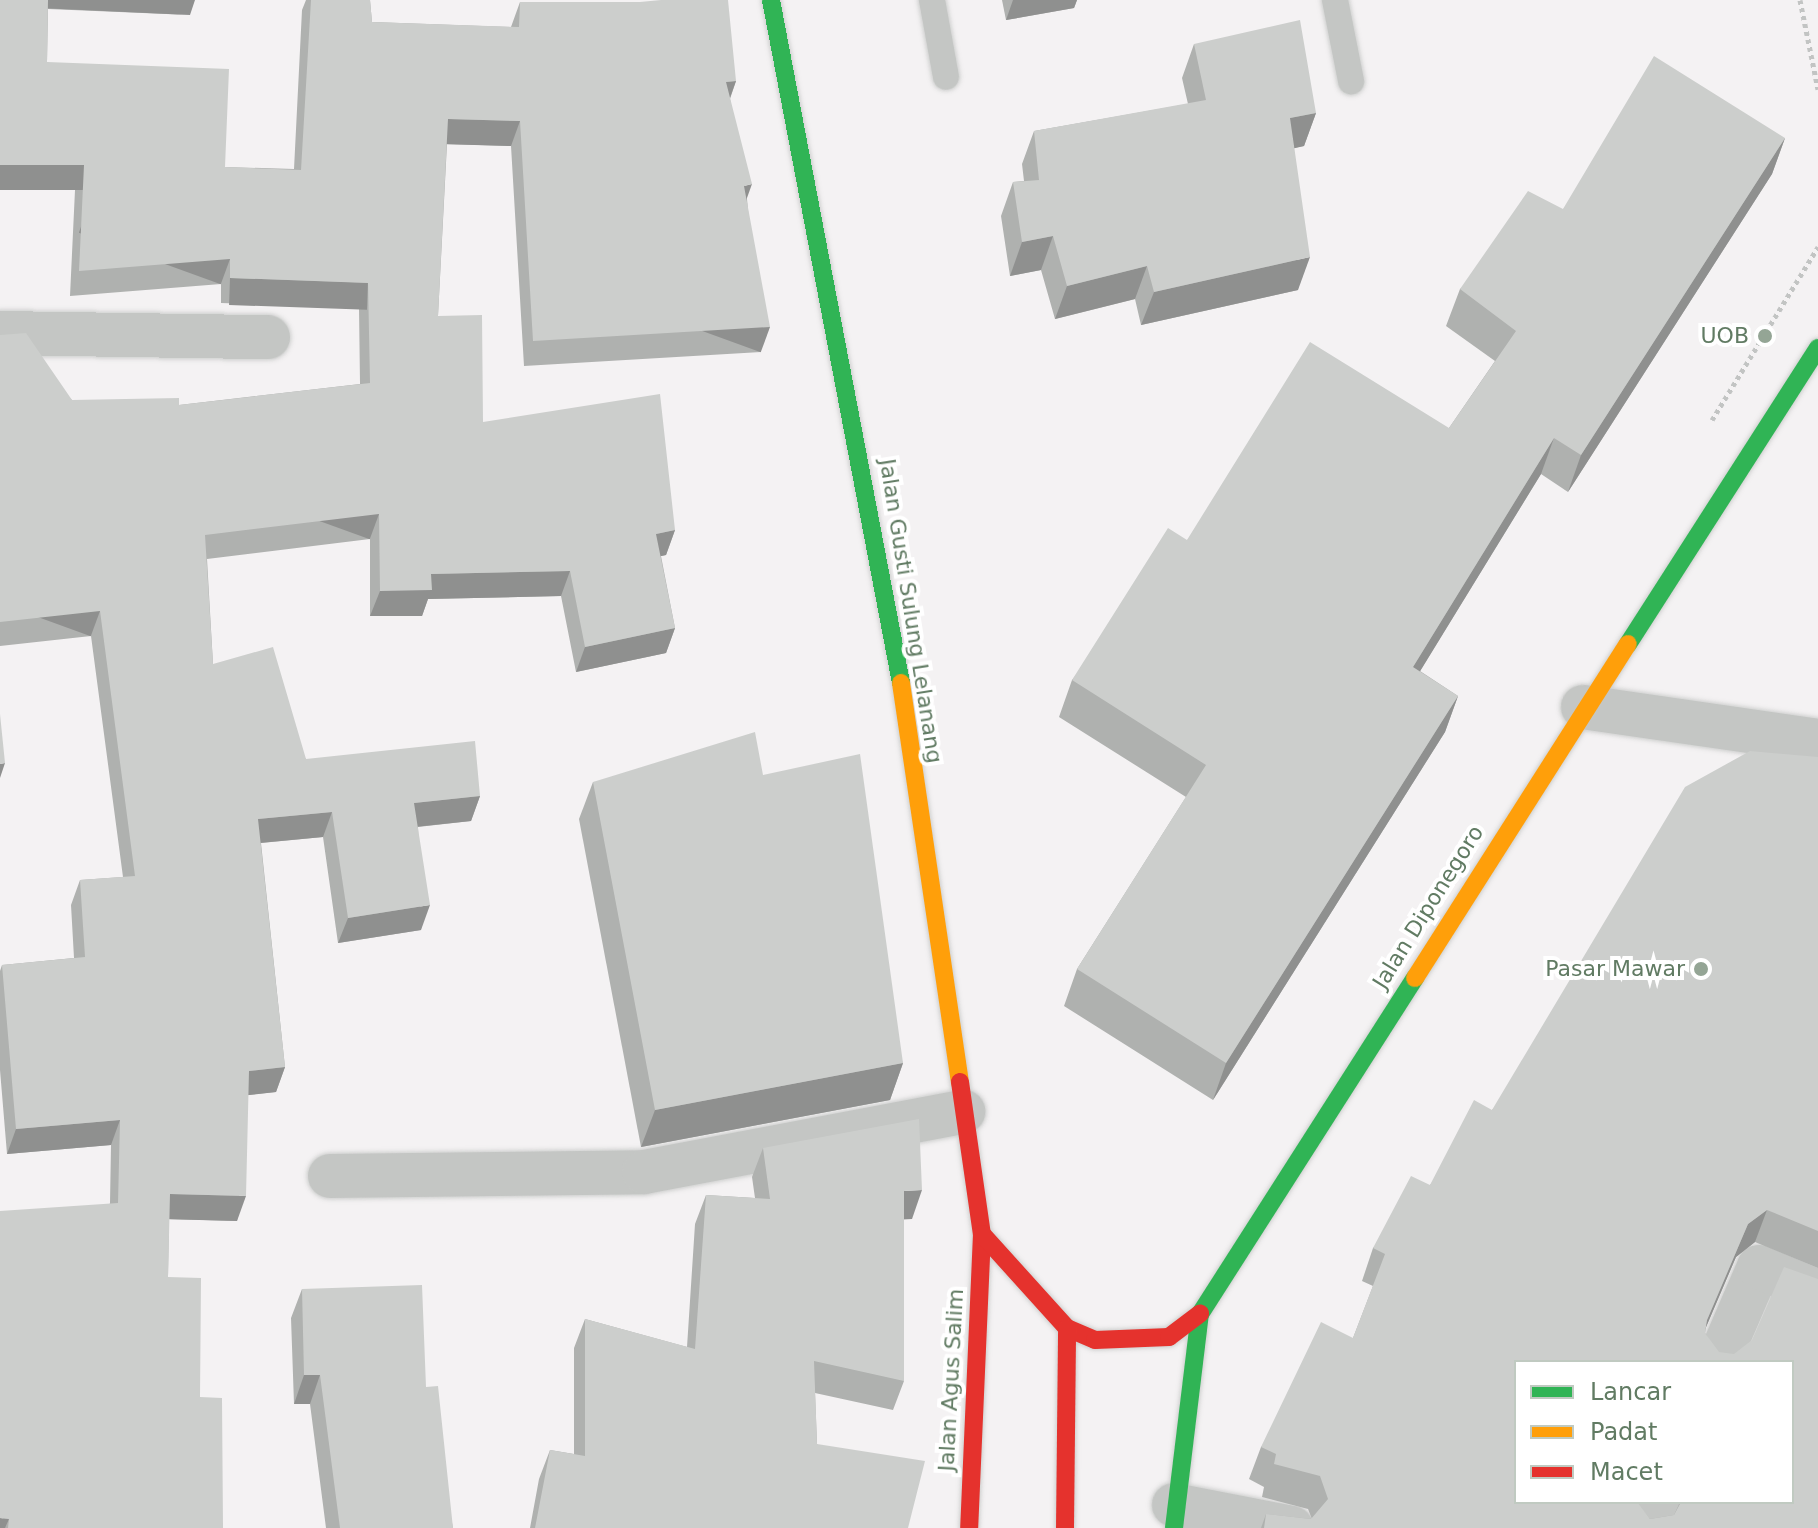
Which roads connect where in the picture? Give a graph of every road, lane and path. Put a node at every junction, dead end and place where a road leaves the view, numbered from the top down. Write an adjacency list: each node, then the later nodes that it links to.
1 (771, 0): 13 (street, Jalan Gusti Sulung Lelanang)
2 (932, 0): 5 (lane)
3 (1335, 0): 6 (lane)
4 (1800, 0): 7 (path)
5 (946, 77)
6 (1351, 81)
7 (1818, 89)
8 (0, 333): 9 (street)
9 (268, 337)
10 (1818, 348): 11 (street, Jalan Diponegoro)
11 (1583, 707): 12 (street); 17 (street, Jalan Diponegoro)
12 (1818, 741)
13 (963, 1112): 14 (street); 15 (street, Jalan Gusti Sulung Lelanang)
14 (330, 1176)
15 (982, 1234): 18 (street); 22 (street, Jalan Agus Salim)
16 (1818, 1292): 19 (street)
17 (1200, 1314): 18 (street); 21 (street, Jalan Diponegoro)
18 (1067, 1328): 23 (street)
19 (1719, 1360)
20 (1657, 1504): 25 (street)
21 (1174, 1517): 24 (street)
22 (969, 1528)
23 (1065, 1528)
24 (1292, 1528)
25 (1647, 1528)

